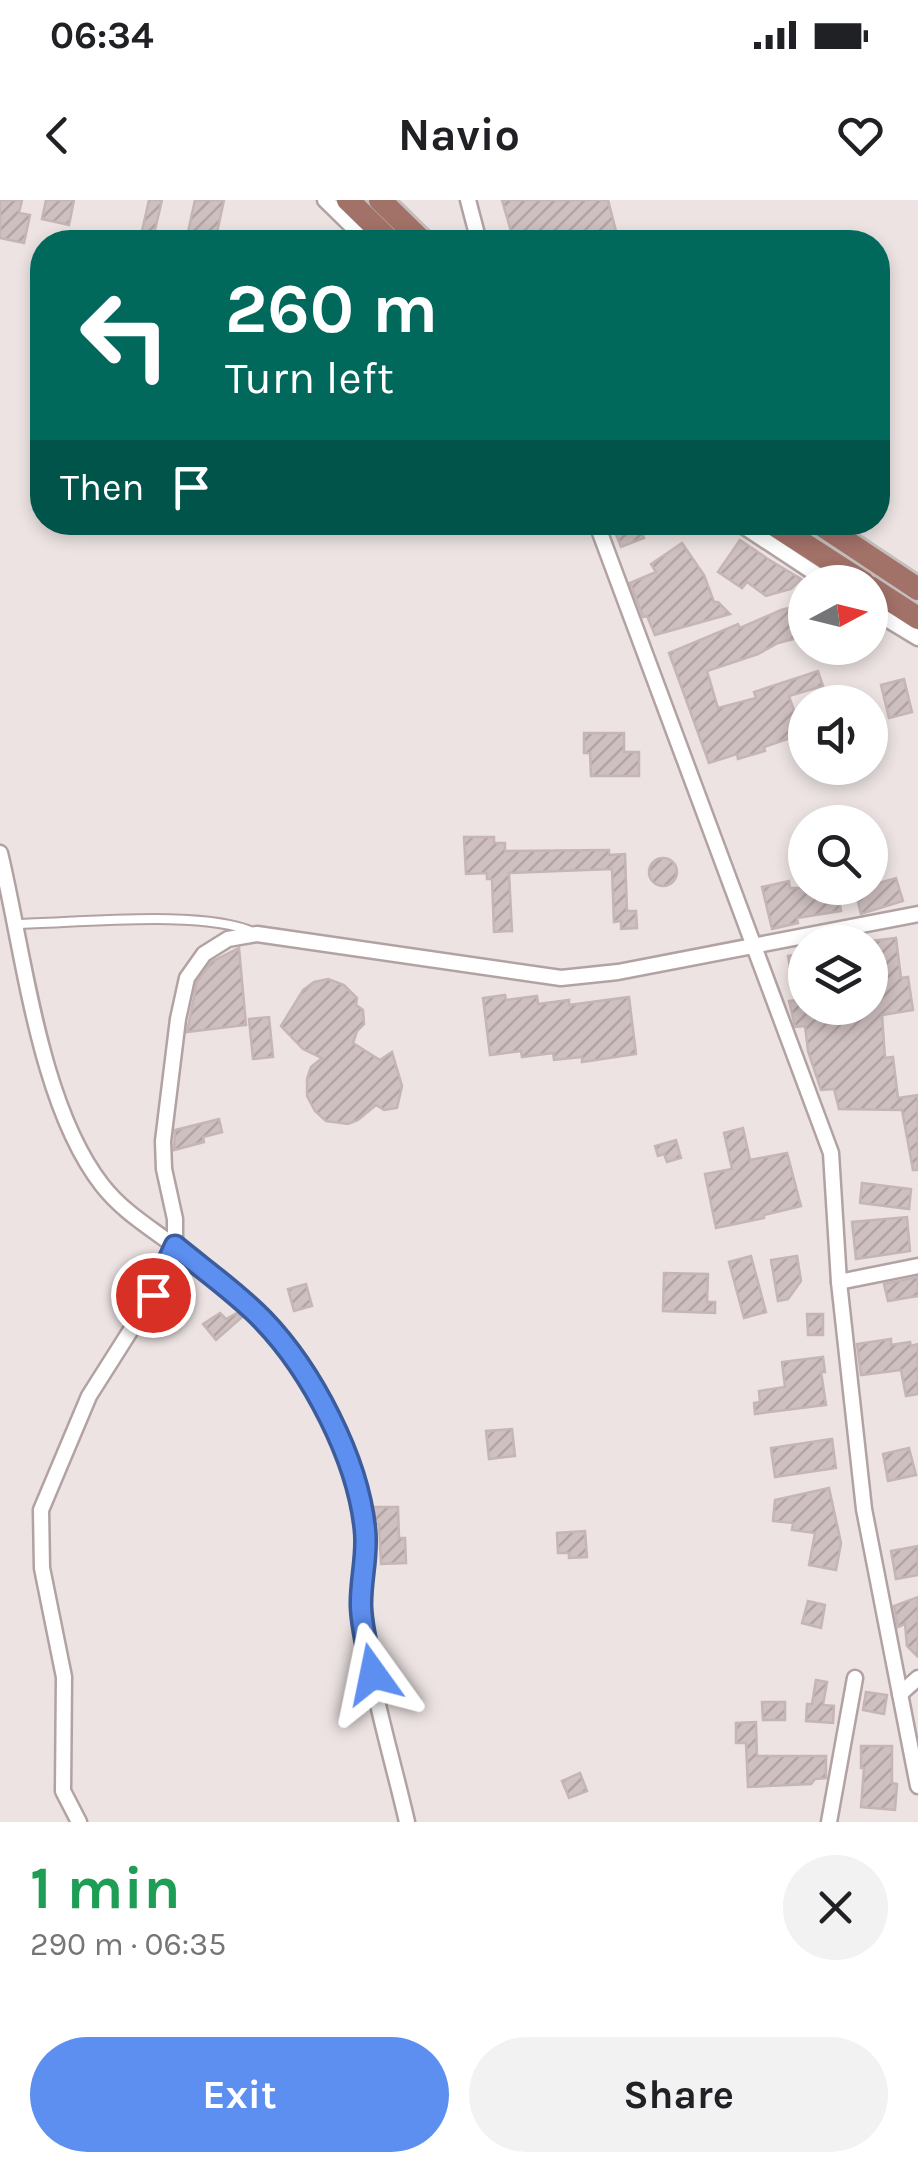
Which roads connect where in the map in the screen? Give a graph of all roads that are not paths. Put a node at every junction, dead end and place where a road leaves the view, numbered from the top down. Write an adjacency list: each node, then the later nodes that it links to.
1 (325, 200): 5 (street)
2 (348, 200): 6 (main road)
3 (380, 200): 7 (main road)
4 (468, 200): 8 (street)
5 (356, 230)
6 (379, 230)
7 (411, 230)
8 (477, 230)
9 (601, 535): 24 (street)
10 (757, 535): 13 (street)
11 (790, 535): 14 (main road)
12 (837, 535): 15 (main road)
13 (802, 565)
14 (837, 565)
15 (918, 589)
16 (888, 599): 17 (main road)
17 (918, 618)
18 (888, 620): 19 (street)
19 (918, 638)
20 (0, 854): 22 (street)
21 (918, 914): 24 (street)
22 (16, 924): 23 (lane); 25 (street)
23 (257, 934): 24 (street); 25 (street)
24 (754, 944): 27 (street)
25 (175, 1246): 32 (street); 33 (street)
26 (918, 1266): 27 (street)
27 (838, 1282): 30 (street)
28 (855, 1678): 34 (street)
29 (918, 1678): 30 (street)
30 (900, 1694): 31 (street)
31 (917, 1775)
32 (79, 1822)
33 (407, 1822)
34 (829, 1822)

